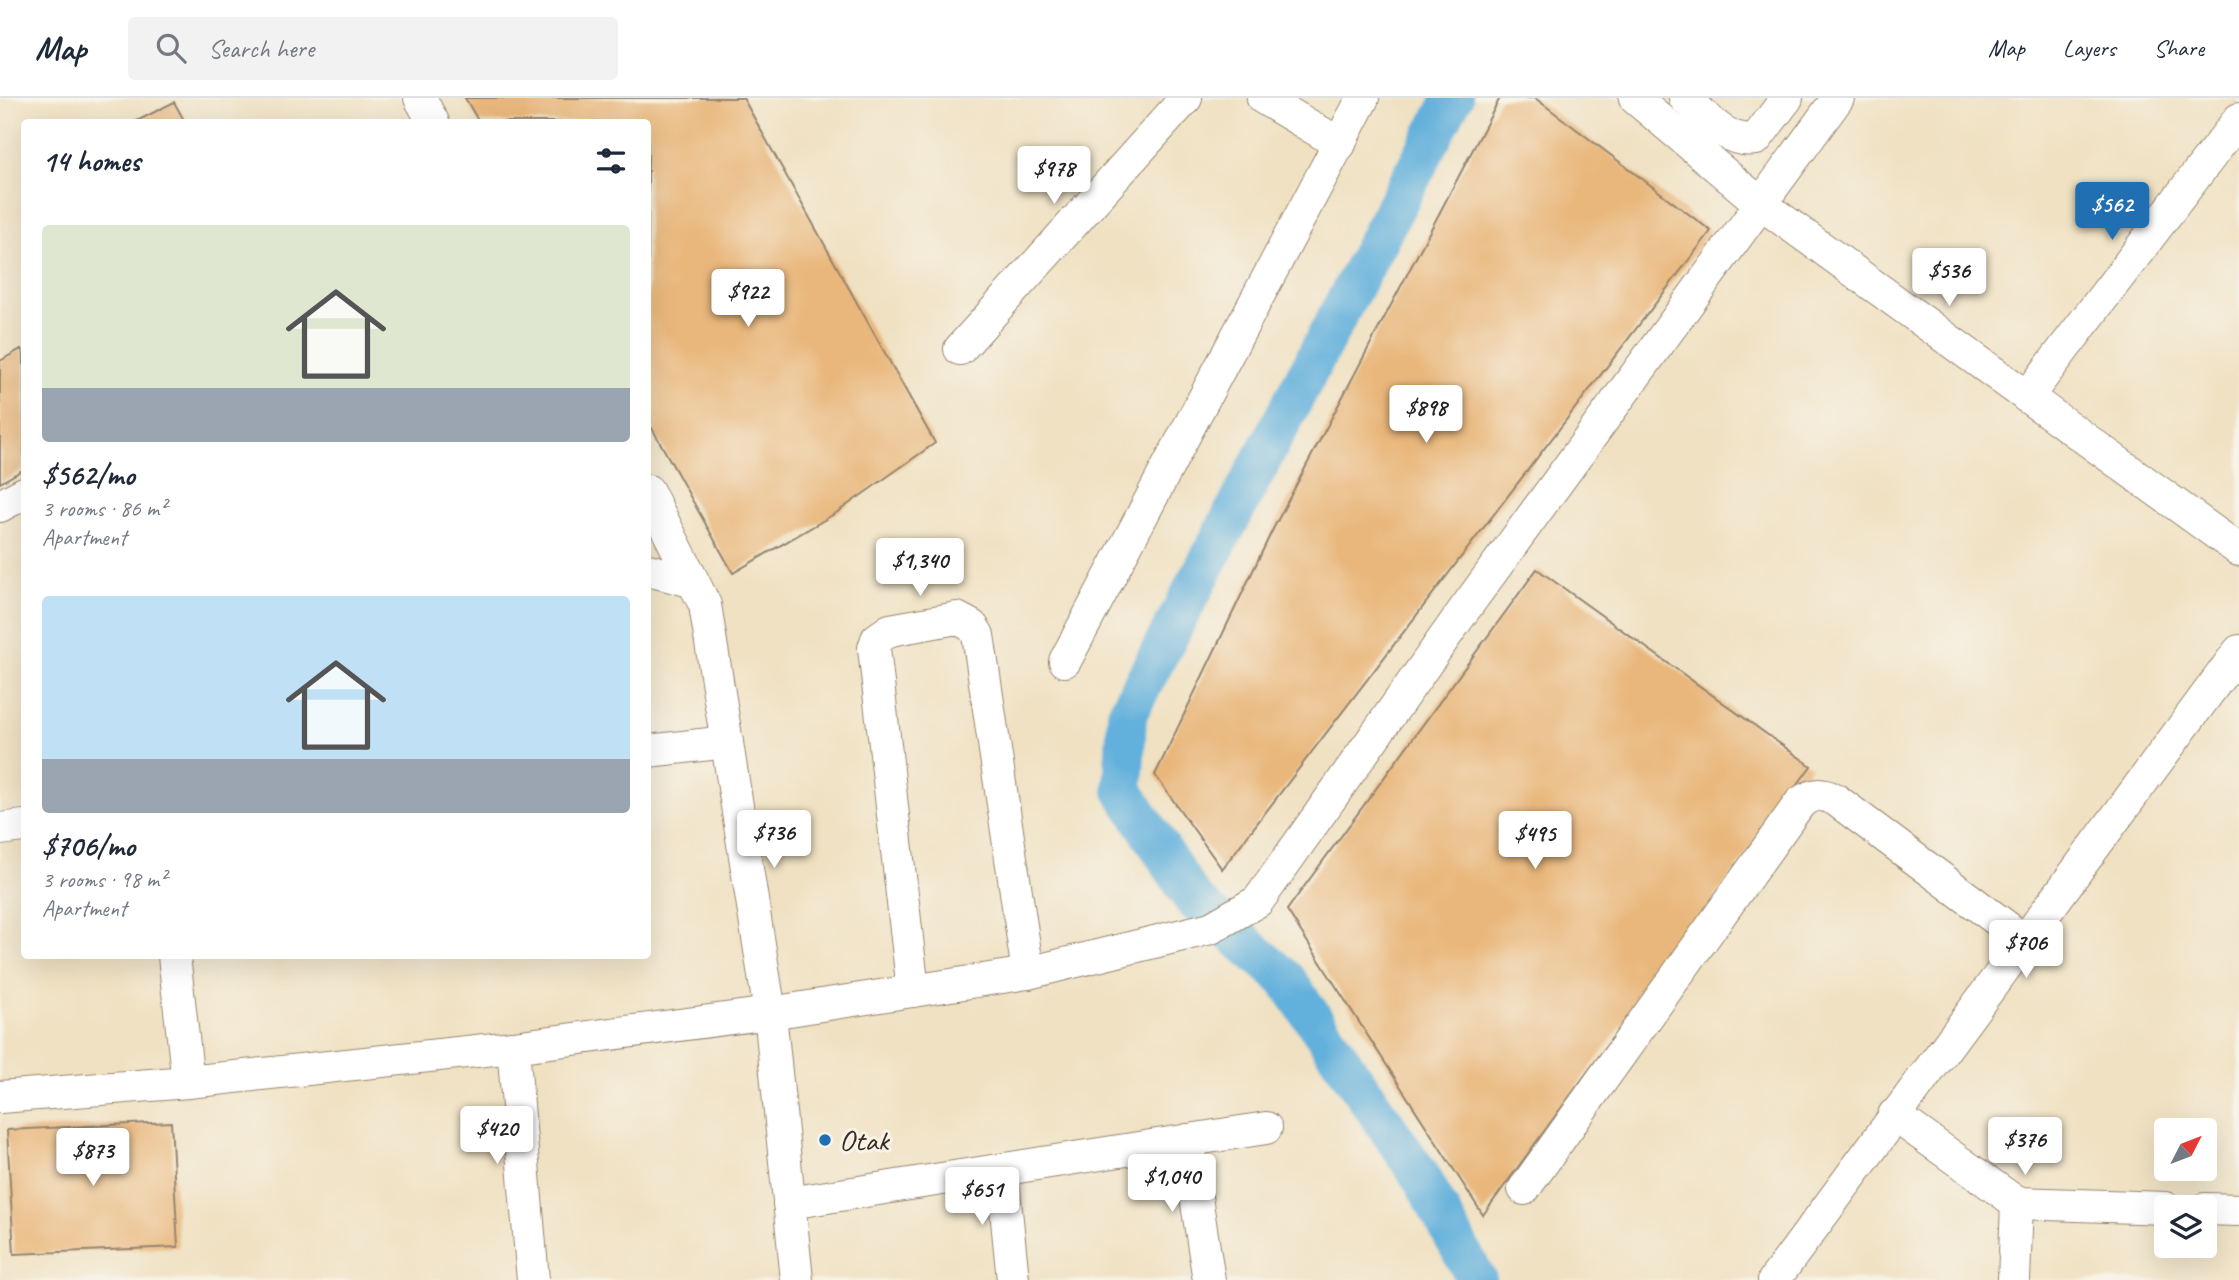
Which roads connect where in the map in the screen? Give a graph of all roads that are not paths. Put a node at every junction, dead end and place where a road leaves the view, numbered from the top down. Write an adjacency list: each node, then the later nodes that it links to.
1 (420, 98): 9 (street)
2 (1186, 98): 13 (street)
3 (1263, 98): 11 (street)
4 (1363, 98): 11 (street)
5 (1635, 98): 12 (street)
6 (1685, 98): 7 (street)
7 (1787, 98)
8 (1838, 98): 12 (street)
9 (431, 119)
10 (2239, 119): 14 (street)
11 (1340, 144): 22 (street)
12 (1761, 204): 14 (street); 29 (street)
13 (960, 349)
14 (2027, 397): 18 (street)
15 (21, 495): 17 (street)
16 (651, 497): 20 (street)
17 (0, 506)
18 (2239, 550)
19 (651, 571): 20 (street)
20 (691, 581): 23 (street)
21 (2239, 651): 27 (street)
22 (1065, 661)
23 (727, 741): 24 (street); 31 (street)
24 (651, 751)
25 (21, 826): 26 (street)
26 (0, 829)
27 (2024, 940): 35 (street); 39 (street)
28 (174, 959): 33 (street)
29 (1028, 973): 30 (street); 30 (street)
30 (914, 991): 31 (street)
31 (769, 1013): 32 (street); 40 (street)
32 (513, 1047): 33 (street); 45 (street)
33 (188, 1082): 34 (street)
34 (0, 1097)
35 (1894, 1115): 41 (street); 49 (street)
36 (1266, 1128): 37 (street)
37 (1187, 1140): 38 (street); 48 (street)
38 (1002, 1170): 40 (street); 47 (street)
39 (1524, 1189)
40 (789, 1203): 46 (street)
41 (2017, 1203): 42 (street); 50 (street)
42 (2154, 1208)
43 (2217, 1209): 44 (street)
44 (2239, 1210)
45 (533, 1280)
46 (797, 1280)
47 (1013, 1280)
48 (1209, 1280)
49 (1774, 1280)
50 (2014, 1280)

